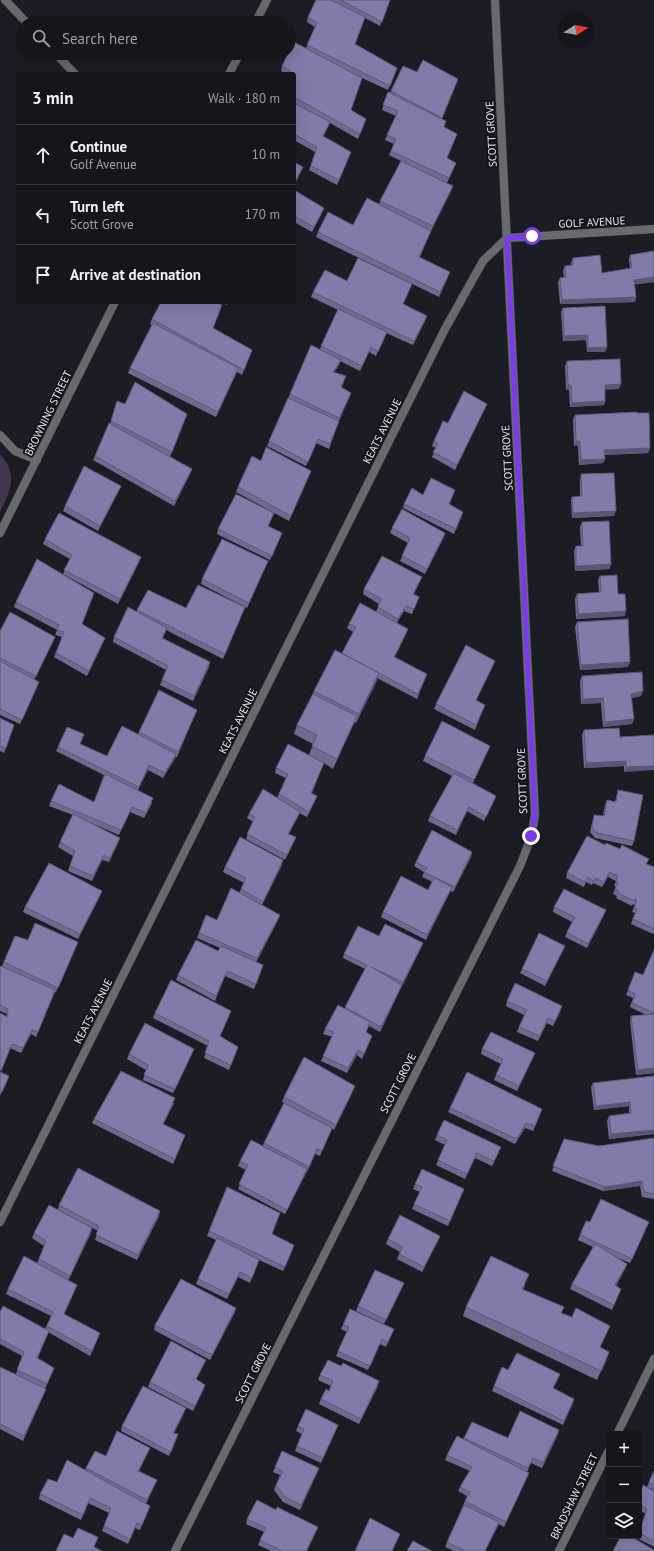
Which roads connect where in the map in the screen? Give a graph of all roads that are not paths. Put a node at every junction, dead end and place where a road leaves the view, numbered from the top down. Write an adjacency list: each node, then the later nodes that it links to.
1 (5, 0): 4 (street)
2 (267, 0): 5 (street)
3 (495, 0): 11 (street, SCOTT GROVE)
4 (20, 16)
5 (259, 16)
6 (62, 60): 8 (street)
7 (236, 60): 9 (street)
8 (73, 72)
9 (230, 72)
10 (654, 230): 11 (street, GOLF AVENUE)
11 (507, 238): 16 (street, KEATS AVENUE); 20 (street, SCOTT GROVE)
12 (114, 304): 14 (street, BROWNING STREET)
13 (0, 435): 14 (street)
14 (36, 460): 15 (street, BROWNING STREET)
15 (0, 533)
16 (0, 1222)
17 (654, 1359): 18 (street)
18 (618, 1431)
19 (606, 1456): 21 (street, BRADSHAW STREET)
20 (175, 1551)
21 (559, 1551)

